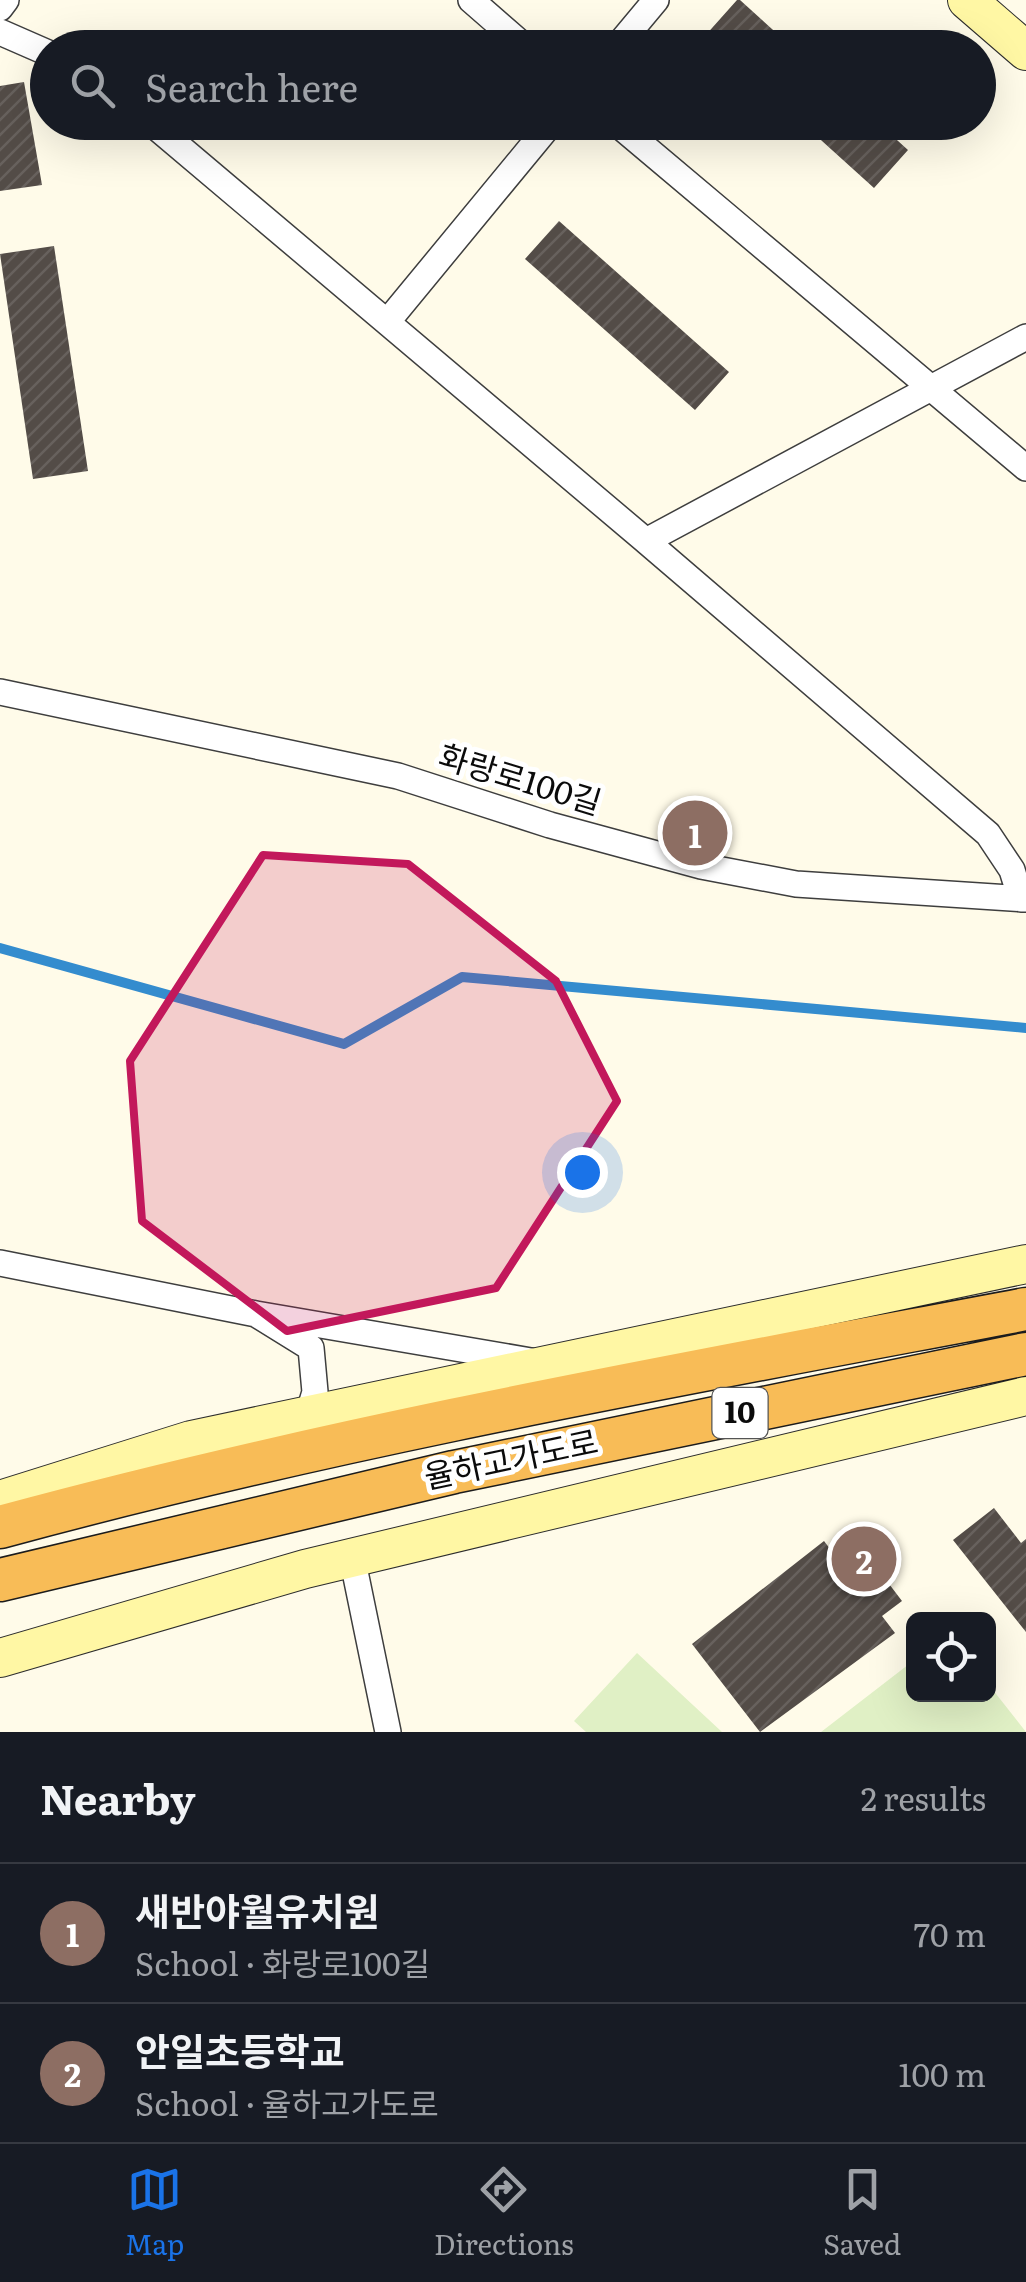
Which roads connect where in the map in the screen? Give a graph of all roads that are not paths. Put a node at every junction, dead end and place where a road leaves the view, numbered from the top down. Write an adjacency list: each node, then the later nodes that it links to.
1 (6, 0): 5 (street)
2 (471, 0): 6 (street)
3 (656, 0): 7 (street)
4 (967, 0): 10 (main road)
5 (0, 8)
6 (505, 30)
7 (631, 30)
8 (0, 32): 9 (street)
9 (30, 45)
10 (1026, 52)
11 (172, 140): 14 (street)
12 (537, 140): 14 (street)
13 (636, 140): 16 (street)
14 (388, 321): 18 (street)
15 (1026, 337): 16 (street)
16 (933, 390): 17 (street); 18 (street)
17 (1026, 468)
18 (646, 541): 20 (street)
19 (0, 692): 20 (street, 화랑로100길)
20 (1024, 899)
21 (0, 1263): 24 (street)
22 (1026, 1264): 26 (main road)
23 (1026, 1309): 30 (highway, 율하고가도로 / 10)
24 (256, 1314): 26 (street); 28 (street)
25 (1026, 1354): 32 (highway, 율하고가도로 / 10)
26 (551, 1364): 28 (main road)
27 (1026, 1396): 31 (main road)
28 (308, 1416): 29 (main road)
29 (0, 1500)
30 (0, 1527)
31 (352, 1557): 33 (main road); 34 (street)
32 (0, 1580)
33 (0, 1658)
34 (388, 1732)

